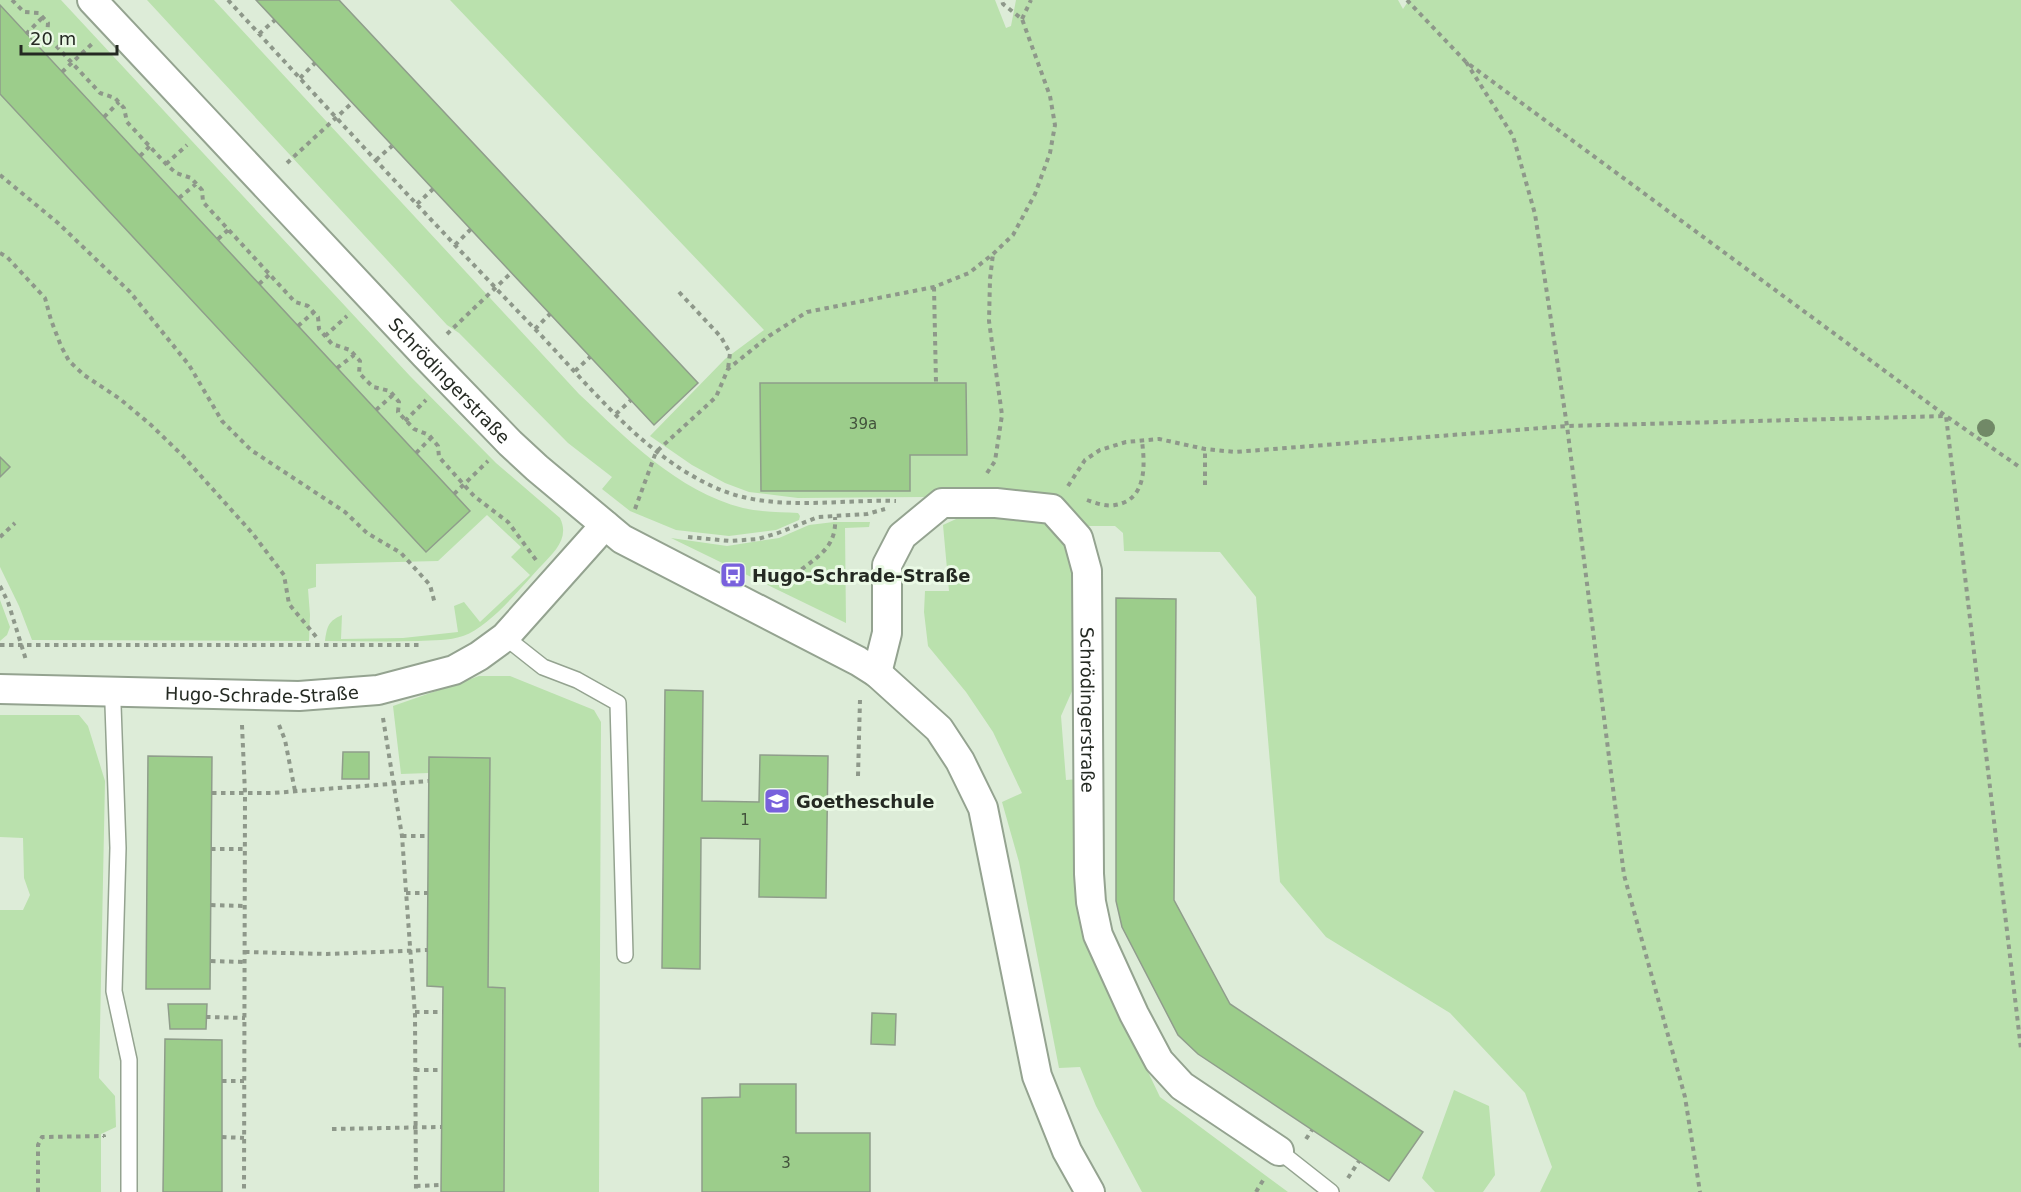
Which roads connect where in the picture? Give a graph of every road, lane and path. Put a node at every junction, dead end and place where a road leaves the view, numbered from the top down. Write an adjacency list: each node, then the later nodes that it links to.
1 (12, 0): 7 (path)
2 (92, 0): 30 (street, Schrödingerstraße)
3 (228, 0): 11 (path)
4 (1002, 0): 9 (path)
5 (1030, 0): 9 (path)
6 (1407, 0): 13 (path)
7 (43, 17): 10 (path); 14 (path)
8 (275, 20): 11 (path)
9 (1022, 20): 39 (path)
10 (26, 34)
11 (259, 34): 17 (path)
12 (100, 37): 14 (path)
13 (1466, 62): 64 (path); 66 (path)
14 (72, 63): 16 (path); 18 (path)
15 (315, 63): 17 (path)
16 (62, 72)
17 (300, 78): 21 (path)
18 (119, 102): 20 (path); 23 (path)
19 (352, 103): 21 (path)
20 (104, 117)
21 (336, 117): 26 (path); 30 (path)
22 (194, 138): 27 (path)
23 (150, 146): 25 (path); 27 (path)
24 (393, 146): 26 (path)
25 (140, 156)
26 (376, 160): 33 (path)
27 (166, 164): 29 (path)
28 (0, 175): 89 (path)
29 (196, 184): 32 (path); 35 (path)
30 (264, 184): 53 (street, Schrödingerstraße)
31 (433, 189): 33 (path)
32 (179, 198)
33 (417, 204): 37 (path)
34 (471, 229): 37 (path)
35 (228, 230): 36 (path); 41 (path)
36 (218, 239)
37 (455, 244): 44 (path)
38 (0, 254): 91 (path)
39 (993, 254): 43 (path); 74 (path)
40 (511, 273): 44 (path)
41 (269, 274): 42 (path); 47 (path)
42 (259, 284)
43 (934, 287): 56 (path); 58 (path)
44 (496, 288): 50 (path); 53 (path)
45 (679, 292): 56 (path)
46 (352, 311): 51 (path)
47 (314, 312): 49 (path); 51 (path)
48 (550, 314): 50 (path)
49 (298, 326)
50 (535, 329): 57 (path)
51 (325, 336): 52 (path)
52 (354, 355): 55 (path); 60 (path)
53 (424, 356): 82 (street, Schrödingerstraße)
54 (590, 357): 57 (path)
55 (337, 368)
56 (728, 369): 70 (path)
57 (576, 371): 63 (path)
58 (936, 383)
59 (433, 394): 65 (path)
60 (393, 395): 62 (path); 65 (path)
61 (631, 400): 63 (path)
62 (376, 410)
63 (616, 414): 70 (path)
64 (1946, 416): 66 (path); 73 (path); 127 (path)
65 (405, 421): 67 (path)
66 (1567, 426): 69 (path); 149 (path)
67 (432, 438): 71 (path); 75 (path)
68 (1142, 441): 69 (path); 78 (path); 78 (path)
69 (1205, 449): 76 (path)
70 (656, 452): 79 (path); 82 (path)
71 (416, 453)
72 (494, 455): 75 (path)
73 (2021, 468)
74 (985, 475)
75 (464, 485): 77 (path); 86 (path)
76 (1204, 485)
77 (454, 494)
78 (1058, 500): 80 (street); 138 (street, Schrödingerstraße)
79 (907, 502): 80 (path); 81 (path)
80 (942, 503): 96 (street)
81 (835, 517): 84 (path); 88 (path)
82 (618, 522): 90 (street, Hugo-Schrade-Straße); 96 (street, Schrödingerstraße)
83 (15, 523): 85 (path)
84 (686, 536)
85 (0, 537)
86 (539, 564)
87 (0, 586): 92 (path)
88 (778, 593)
89 (435, 604)
90 (505, 637): 98 (street, Hugo-Schrade-Straße); 120 (lane)
91 (318, 639)
92 (21, 644): 93 (path); 94 (path); 95 (path)
93 (0, 645)
94 (427, 645)
95 (28, 664)
96 (877, 673): 147 (street, Schrödingerstraße)
97 (0, 688): 98 (street, Hugo-Schrade-Straße)
98 (378, 690): 105 (path)
99 (860, 696): 103 (path)
100 (113, 705): 144 (lane)
101 (275, 719): 106 (path)
102 (243, 743): 108 (path)
103 (858, 776)
104 (429, 781): 105 (path)
105 (394, 782): 106 (path); 109 (path)
106 (295, 791): 108 (path)
107 (212, 793): 108 (path)
108 (245, 793): 112 (path)
109 (402, 836): 110 (path); 113 (path)
110 (429, 836)
111 (211, 849): 112 (path)
112 (245, 849): 116 (path)
113 (406, 893): 114 (path); 117 (path)
114 (428, 893)
115 (211, 905): 116 (path)
116 (245, 906): 119 (path)
117 (411, 950): 118 (path); 119 (path); 123 (path)
118 (428, 950)
119 (245, 952): 122 (path)
120 (625, 955)
121 (211, 962): 122 (path)
122 (245, 962): 126 (path)
123 (415, 1012): 124 (path); 128 (path)
124 (443, 1012)
125 (206, 1017): 126 (path)
126 (245, 1018): 131 (path)
127 (2021, 1048)
128 (415, 1070): 129 (path); 132 (path)
129 (442, 1070)
130 (222, 1081): 131 (path)
131 (244, 1081): 136 (path)
132 (415, 1127): 133 (path); 134 (path); 142 (path)
133 (442, 1127)
134 (332, 1129)
135 (222, 1137): 136 (path)
136 (244, 1138): 145 (path)
137 (104, 1147): 143 (path)
138 (1279, 1151): 148 (lane)
139 (1359, 1161): 140 (path)
140 (1346, 1181)
141 (441, 1185): 142 (path)
142 (416, 1186): 146 (path)
143 (38, 1192)
144 (129, 1192)
145 (244, 1192)
146 (416, 1192)
147 (1090, 1192)
148 (1331, 1192)
149 (1700, 1192)

